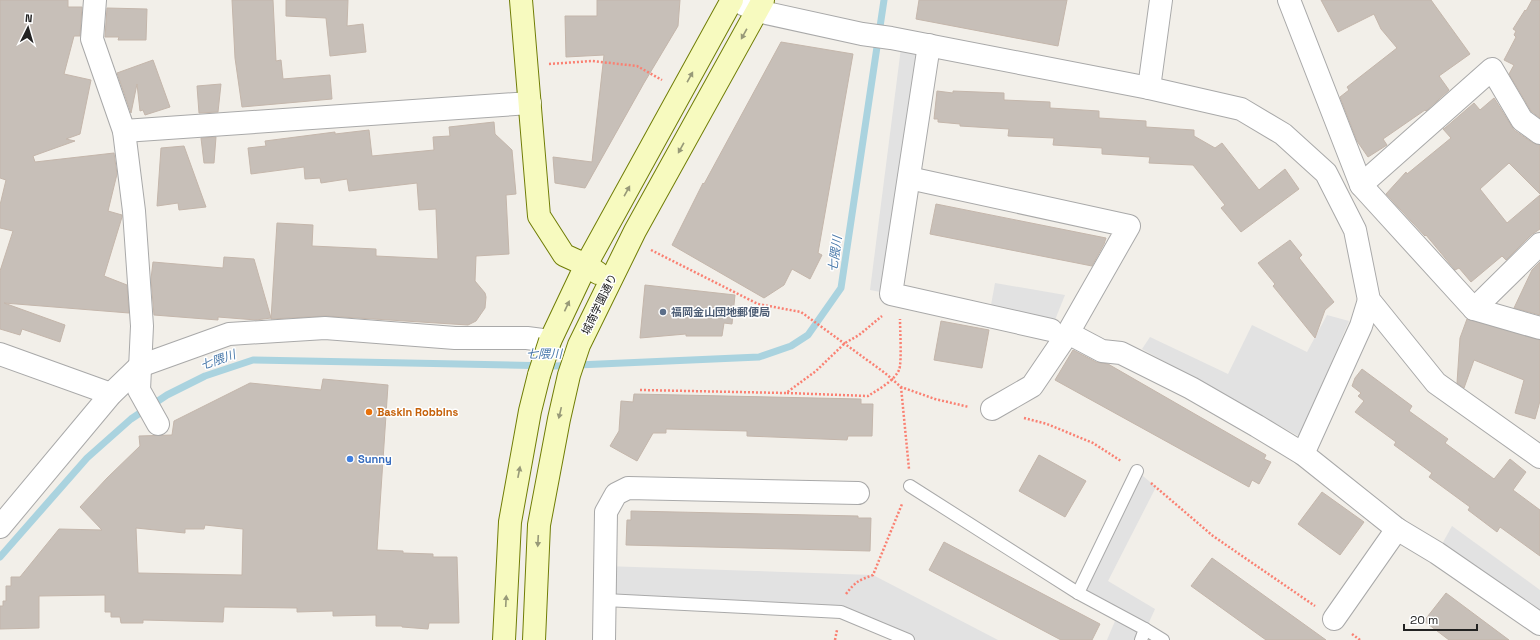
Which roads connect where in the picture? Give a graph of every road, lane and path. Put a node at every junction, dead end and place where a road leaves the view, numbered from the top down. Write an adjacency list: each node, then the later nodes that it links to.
1 (95, 0): 12 (street)
2 (521, 0): 8 (street)
3 (734, 0): 6 (street); 10 (street, one-way to 3)
4 (1160, 0): 9 (street)
5 (1289, 0): 15 (street)
6 (760, 5): 7 (street); 19 (street, 城南学園通り, one-way to 19)
7 (929, 45): 9 (street); 14 (street)
8 (526, 65): 10 (path); 11 (street)
9 (1149, 88): 21 (street)
10 (682, 90): 18 (street, one-way to 10)
11 (530, 103): 12 (street); 18 (street)
12 (124, 131): 28 (street)
13 (1540, 133): 15 (street)
14 (909, 178): 20 (street); 24 (street)
15 (1361, 185): 22 (street)
16 (1540, 244): 22 (street)
17 (649, 249): 26 (path)
18 (586, 265): 19 (street); 25 (street, one-way to 18)
19 (610, 281): 49 (street, 城南学園通り, one-way to 49)
20 (896, 295): 24 (street); 26 (path); 29 (path)
21 (1369, 300): 35 (street); 36 (street)
22 (1474, 309): 23 (street)
23 (1540, 328)
24 (1060, 331): 33 (street); 35 (street)
25 (550, 341): 28 (street); 48 (street, one-way to 25, bridge)
26 (845, 343): 29 (path); 31 (path)
27 (0, 354): 32 (street)
28 (140, 366): 32 (street); 34 (street)
29 (892, 379): 31 (path); 38 (path)
30 (640, 390): 31 (path)
31 (786, 393)
32 (111, 394): 40 (street)
33 (992, 409)
34 (158, 424)
35 (1303, 454): 41 (street)
36 (1540, 457)
37 (1136, 471): 42 (lane)
38 (910, 486): 42 (lane); 44 (path)
39 (858, 493): 43 (street)
40 (0, 527)
41 (1397, 529): 45 (street); 46 (street)
42 (1078, 593): 47 (lane)
43 (605, 600): 44 (lane); 50 (street)
44 (841, 612): 51 (path); 52 (lane)
45 (1334, 620)
46 (1540, 624)
47 (1143, 635): 53 (lane)
48 (504, 640)
49 (534, 640)
50 (604, 640)
51 (835, 640)
52 (908, 640)
53 (1163, 640)

